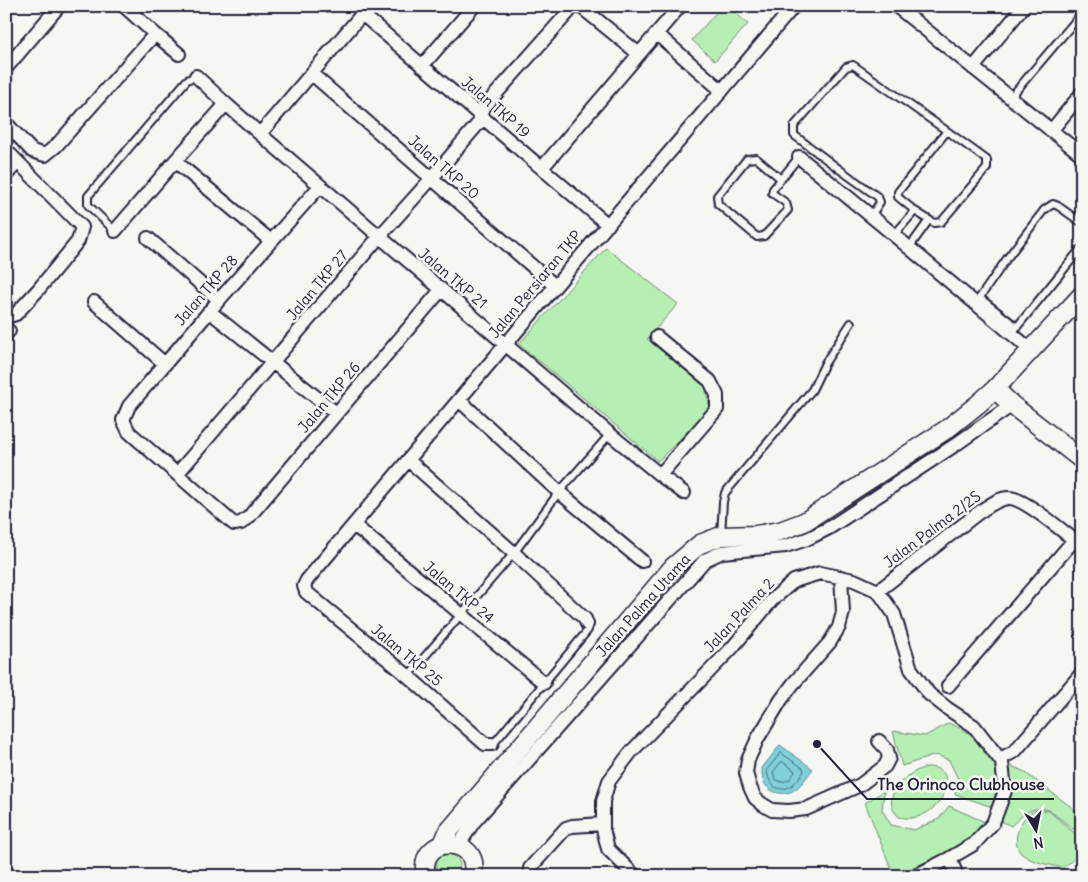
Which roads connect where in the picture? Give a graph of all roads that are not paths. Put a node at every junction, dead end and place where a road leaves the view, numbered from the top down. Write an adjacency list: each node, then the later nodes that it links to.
1 (59, 6): 17 (street)
2 (124, 6): 12 (street)
3 (474, 6): 16 (street)
4 (574, 6): 25 (street, Jalan TKP 27)
5 (580, 6): 15 (street)
6 (680, 6): 13 (street)
7 (794, 6): 21 (street, Jalan Persiaran TKP)
8 (896, 6): 18 (street)
9 (1024, 6): 18 (street)
10 (366, 10): 16 (street, Jalan TKP 19); 19 (street)
11 (1082, 13): 23 (lane)
12 (155, 34): 14 (street); 26 (street)
13 (656, 34): 15 (street); 21 (street)
14 (180, 54)
15 (639, 54): 35 (street)
16 (422, 66): 25 (street, Jalan TKP 19)
17 (6, 68)
18 (973, 68): 23 (street)
19 (312, 74): 29 (street); 37 (street, Jalan TKP 20)
20 (196, 76): 24 (street, Jalan TKP 21); 45 (lane)
21 (722, 91): 44 (street, Jalan Persiaran TKP)
22 (1082, 93): 28 (street)
23 (1010, 98): 28 (street)
24 (226, 104): 29 (street, Jalan TKP 21); 33 (street)
25 (481, 116): 35 (street, Jalan TKP 19); 37 (street, Jalan TKP 27)
26 (6, 123)
27 (947, 131): 40 (lane); 41 (lane); 42 (lane)
28 (1051, 131): 31 (street)
29 (260, 134): 39 (street, Jalan TKP 21)
30 (6, 150): 34 (street)
31 (1082, 156)
32 (799, 157): 38 (lane); 41 (street)
33 (175, 160): 45 (street); 49 (street)
34 (18, 162): 36 (street); 59 (street)
35 (542, 168): 44 (street, Jalan TKP 19)
36 (6, 176)
37 (432, 178): 47 (street, Jalan TKP 27); 52 (street, Jalan TKP 20)
38 (781, 179): 38 (lane)
39 (320, 186): 47 (street, Jalan TKP 21); 49 (street, Jalan TKP 28)
40 (915, 211): 42 (lane); 46 (lane)
41 (871, 216): 46 (street)
42 (929, 220): 51 (lane)
43 (1082, 223): 56 (lane)
44 (608, 225): 52 (street, Jalan Persiaran TKP)
45 (115, 231)
46 (894, 235): 51 (street)
47 (379, 237): 53 (street, Jalan TKP 21); 65 (street, Jalan TKP 27)
48 (148, 238): 55 (street)
49 (271, 241): 55 (street, Jalan TKP 28)
50 (1082, 247): 61 (lane)
51 (909, 248): 56 (street)
52 (556, 286): 63 (street, Jalan Persiaran TKP)
53 (441, 290): 63 (street, Jalan TKP 21); 70 (street, Jalan TKP 26)
54 (1082, 295): 64 (street, Jalan Palma Utama)
55 (219, 300): 58 (street, Jalan TKP 28)
56 (978, 301): 61 (street)
57 (94, 302): 66 (street)
58 (209, 311): 65 (street); 66 (street, Jalan TKP 28)
59 (11, 315)
60 (851, 323): 79 (lane)
61 (1014, 330): 64 (street)
62 (657, 337): 75 (street)
63 (506, 344): 68 (street, Jalan Persiaran TKP); 71 (street, Jalan TKP 21)
64 (1031, 350): 67 (street, Jalan Palma Utama)
65 (272, 362): 70 (street); 74 (street, Jalan TKP 27)
66 (165, 364): 74 (street, Jalan TKP 28)
67 (995, 389): 69 (street); 79 (street, Jalan Palma Utama)
68 (459, 400): 72 (street, Jalan Persiaran TKP); 76 (street)
69 (1012, 405): 73 (street); 96 (street)
70 (336, 413): 74 (street, Jalan TKP 26)
71 (610, 434): 75 (street, Jalan TKP 21); 76 (lane)
72 (408, 460): 78 (street, Jalan Persiaran TKP); 81 (street)
73 (1082, 460)
74 (177, 474)
75 (660, 474): 77 (street, Jalan TKP 21)
76 (560, 492): 81 (lane); 82 (street)
77 (684, 493)
78 (354, 525): 84 (street, Jalan Persiaran TKP); 86 (street, Jalan TKP 24)
79 (721, 536): 96 (street, Jalan Palma Utama)
80 (1078, 543): 85 (street, Jalan Palma 2/2S); 91 (street)
81 (514, 553): 86 (lane); 87 (street)
82 (642, 561)
83 (842, 577): 85 (street, Jalan Palma 2); 92 (street); 95 (street, Jalan Palma 2)
84 (304, 586): 89 (street, Jalan TKP 25)
85 (878, 591): 94 (street)
86 (461, 614): 89 (lane); 90 (street, Jalan TKP 24)
87 (587, 624): 90 (lane)
88 (1082, 673): 94 (street)
89 (408, 676): 93 (street, Jalan TKP 25)
90 (544, 683): 93 (lane)
91 (948, 686)
92 (879, 741)
93 (492, 744)
94 (1000, 759): 97 (street)
95 (603, 824): 98 (street); 101 (street, Jalan Palma 2)
96 (451, 845): 99 (street, Jalan Palma Utama); 100 (street)
97 (950, 858): 102 (street); 103 (street)
98 (530, 868)
99 (422, 873)
100 (475, 874)
101 (629, 874)
102 (915, 876)
103 (957, 876)

